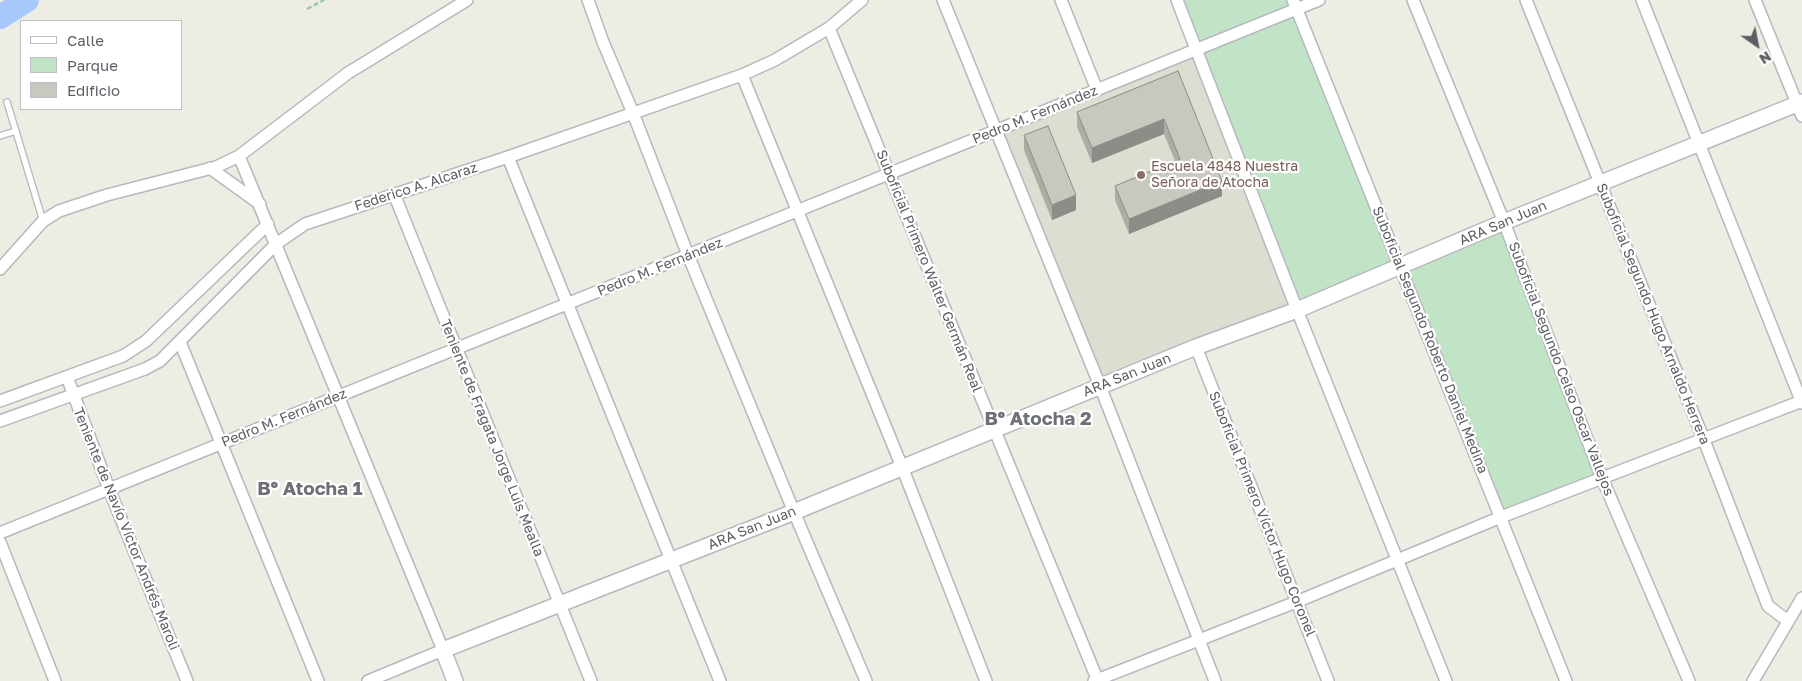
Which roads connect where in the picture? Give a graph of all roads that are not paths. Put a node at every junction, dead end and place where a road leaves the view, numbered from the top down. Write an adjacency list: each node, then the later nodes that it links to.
1 (467, 0): 24 (street)
2 (588, 0): 19 (street)
3 (862, 0): 13 (street, Federico A. Alcaraz)
4 (943, 0): 21 (street)
5 (1061, 0): 16 (street)
6 (1177, 0): 14 (street)
7 (1319, 0): 12 (street, Pedro M. Fernández)
8 (1413, 0): 33 (street, Suboficial Segundo Celso Oscar Vallejos)
9 (1526, 0): 28 (street, Suboficial Segundo Hugo Arnaldo Herrera)
10 (1642, 0): 23 (street)
11 (1755, 0): 18 (street)
12 (1295, 4): 14 (street, Pedro M. Fernández); 37 (street, Suboficial Segundo Roberto Daniel Medina)
13 (829, 28): 15 (street, Federico A. Alcaraz); 27 (street, Suboficial Primero Walter Germán Real)
14 (1196, 50): 16 (street, Pedro M. Fernández); 40 (street)
15 (742, 75): 19 (street, Federico A. Alcaraz); 31 (street)
16 (1097, 90): 21 (street, Pedro M. Fernández)
17 (7, 102): 20 (lane)
18 (1800, 107): 23 (street, ARA San Juan)
19 (633, 113): 25 (street, Federico A. Alcaraz); 36 (street)
20 (16, 130): 22 (lane); 32 (lane)
21 (995, 131): 27 (street, Pedro M. Fernández); 45 (street)
22 (0, 136)
23 (1699, 144): 28 (street, ARA San Juan); 49 (street)
24 (240, 156): 26 (street); 30 (street)
25 (508, 157): 29 (street, Federico A. Alcaraz); 39 (street)
26 (210, 168): 30 (street); 32 (street)
27 (889, 174): 31 (street, Pedro M. Fernández); 51 (street, Suboficial Primero Walter Germán Real)
28 (1600, 184): 33 (street, ARA San Juan); 52 (street, Suboficial Segundo Hugo Arnaldo Herrera)
29 (394, 194): 35 (street, Federico A. Alcaraz); 43 (street, Teniente de Fragata Jorge Luis Mealla)
30 (260, 204): 34 (street)
31 (796, 212): 36 (street, Pedro M. Fernández); 54 (street)
32 (44, 221): 38 (street)
33 (1504, 222): 37 (street, ARA San Juan); 55 (street, Suboficial Segundo Celso Oscar Vallejos)
34 (268, 224): 35 (street); 44 (street)
35 (276, 244): 41 (street, Federico A. Alcaraz); 47 (street)
36 (688, 256): 39 (street, Pedro M. Fernández); 57 (street)
37 (1400, 267): 40 (street, ARA San Juan); 58 (street, Suboficial Segundo Roberto Daniel Medina)
38 (0, 269)
39 (568, 304): 43 (street, Pedro M. Fernández); 61 (street)
40 (1298, 310): 42 (street, ARA San Juan); 62 (street)
41 (180, 342): 46 (street, Federico A. Alcaraz); 53 (street)
42 (1196, 347): 45 (street, ARA San Juan); 64 (street, Suboficial Primero Víctor Hugo Coronel)
43 (456, 349): 47 (street, Pedro M. Fernández); 65 (street, Teniente de Fragata Jorge Luis Mealla)
44 (67, 377): 46 (street, Teniente de Navío Víctor Andrés Maroli); 48 (street)
45 (1100, 386): 51 (street, ARA San Juan); 67 (street)
46 (73, 396): 50 (street, Federico A. Alcaraz); 56 (street, Teniente de Navío Víctor Andrés Maroli)
47 (339, 396): 53 (street, Pedro M. Fernández); 68 (street)
48 (0, 401)
49 (1802, 402): 52 (street)
50 (0, 421)
51 (994, 429): 54 (street, ARA San Juan); 69 (street, Suboficial Primero Walter Germán Real)
52 (1704, 440): 55 (street); 66 (street, Suboficial Segundo Hugo Arnaldo Herrera)
53 (221, 444): 56 (street, Pedro M. Fernández); 72 (street)
54 (902, 468): 57 (street, ARA San Juan); 78 (street)
55 (1602, 478): 58 (street); 83 (street, Suboficial Segundo Celso Oscar Vallejos)
56 (109, 489): 59 (street, Pedro M. Fernández); 71 (street, Teniente de Navío Víctor Andrés Maroli)
57 (794, 512): 61 (street, ARA San Juan); 77 (street)
58 (1501, 517): 62 (street); 82 (street, Suboficial Segundo Roberto Daniel Medina)
59 (0, 533)
60 (0, 542): 70 (street)
61 (671, 560): 65 (street, ARA San Juan); 76 (street)
62 (1398, 560): 64 (street); 81 (street)
63 (1802, 598): 66 (street)
64 (1296, 602): 67 (street); 80 (street, Suboficial Primero Víctor Hugo Coronel)
65 (560, 605): 68 (street, ARA San Juan); 75 (street, Teniente de Fragata Jorge Luis Mealla)
66 (1788, 621): 84 (street)
67 (1199, 640): 69 (street); 79 (street)
68 (443, 650): 73 (street, ARA San Juan); 74 (street)
69 (1096, 680)
70 (55, 681)
71 (187, 681)
72 (318, 681)
73 (368, 681)
74 (455, 681)
75 (591, 681)
76 (720, 681)
77 (866, 681)
78 (986, 681)
79 (1215, 681)
80 (1328, 681)
81 (1446, 681)
82 (1566, 681)
83 (1689, 681)
84 (1753, 681)

